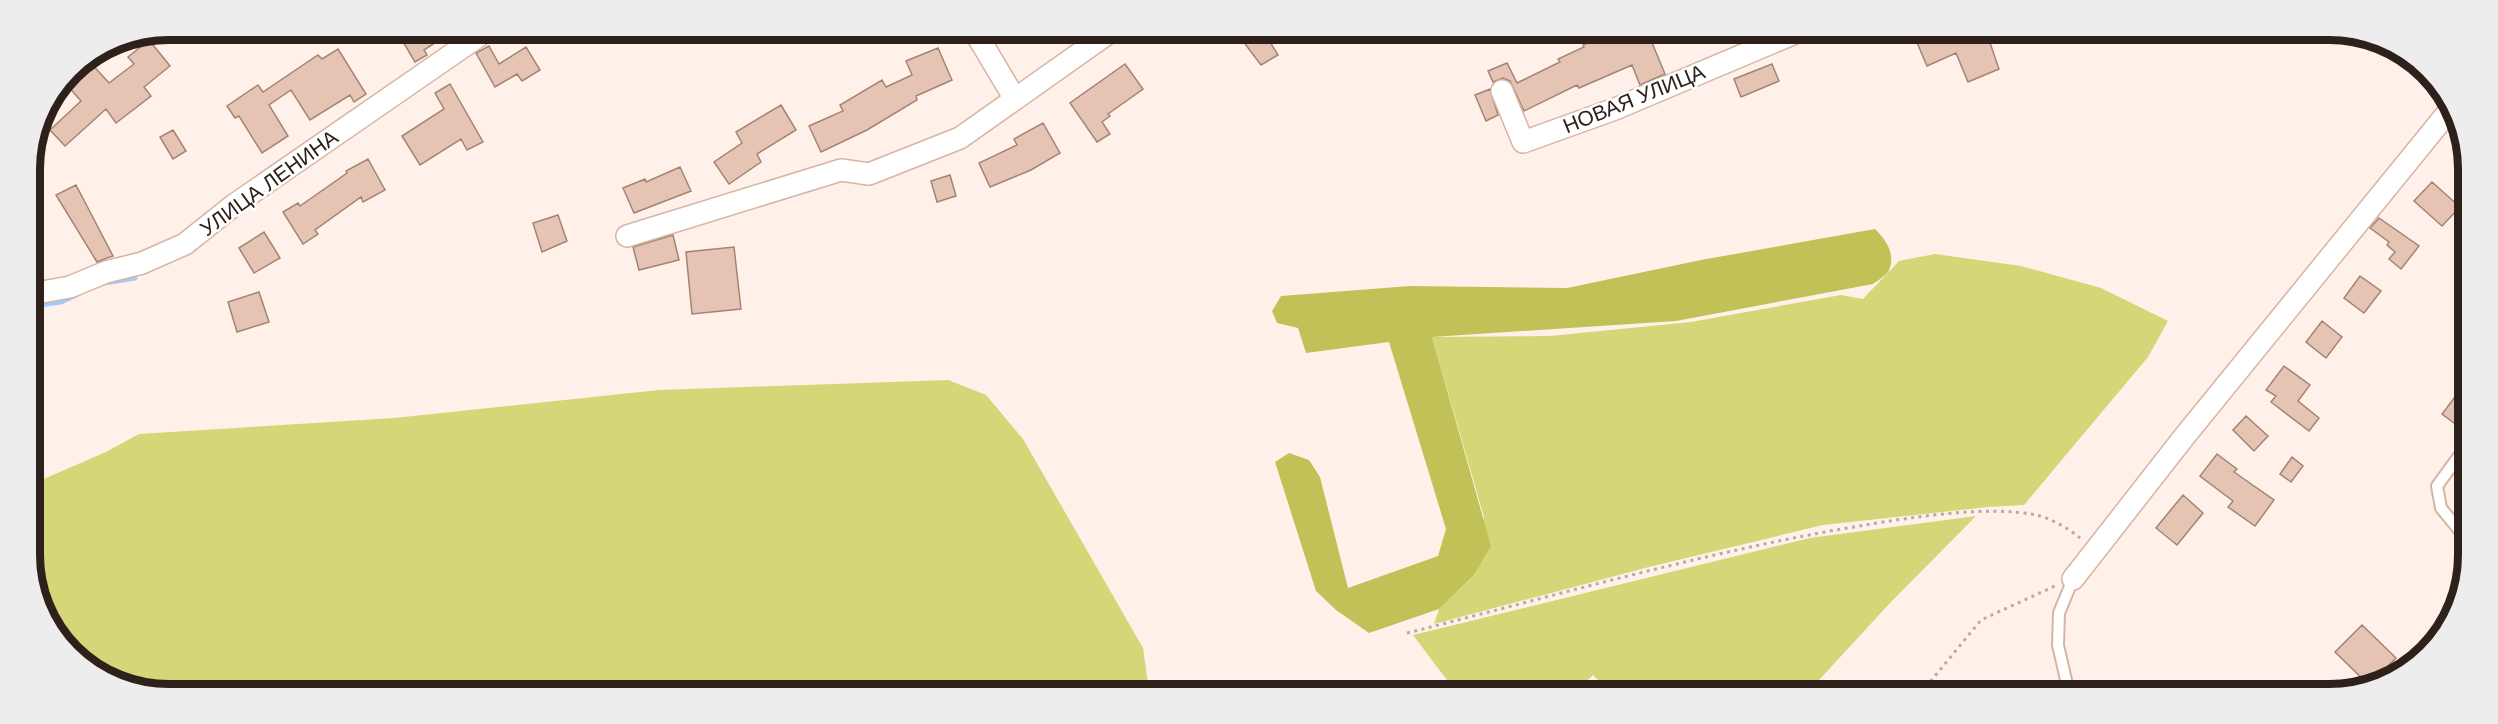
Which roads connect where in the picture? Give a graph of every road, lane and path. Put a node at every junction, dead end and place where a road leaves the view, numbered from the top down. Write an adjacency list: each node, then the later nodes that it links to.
1 (473, 40): 9 (street, УЛИЦА ЛЕНИНА)
2 (980, 40): 6 (street)
3 (1099, 40): 6 (street)
4 (1779, 40): 5 (street, НОВАЯ УЛИЦА)
5 (1502, 91)
6 (1015, 99): 8 (street)
7 (2445, 115): 12 (street)
8 (627, 237)
9 (41, 292)
10 (2458, 457): 11 (lane)
11 (2458, 529)
12 (2095, 551): 13 (street); 14 (path)
13 (2073, 579): 15 (path); 16 (lane)
14 (1407, 633)
15 (1930, 683)
16 (2067, 683)

